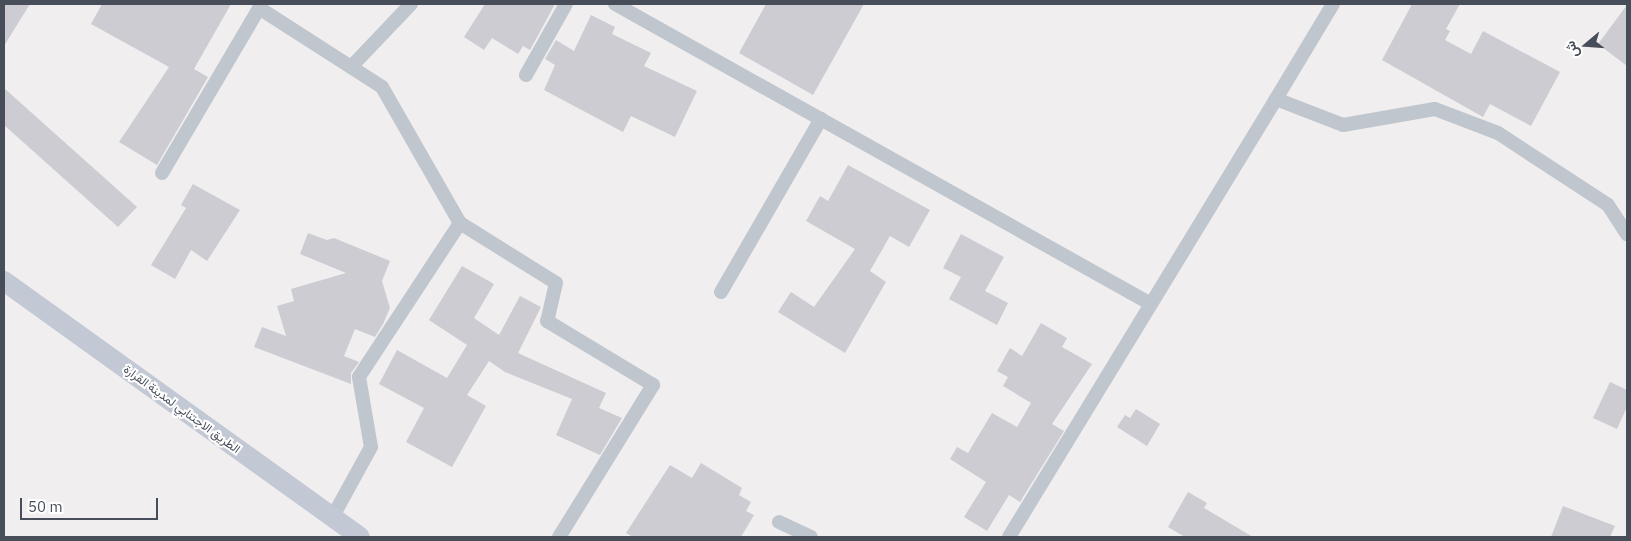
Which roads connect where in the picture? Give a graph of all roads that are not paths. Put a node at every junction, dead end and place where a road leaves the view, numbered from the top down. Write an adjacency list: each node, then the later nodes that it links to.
1 (411, 4): 6 (street)
2 (566, 4): 7 (street)
3 (615, 4): 9 (street)
4 (1333, 4): 8 (street)
5 (260, 6): 6 (street); 10 (street)
6 (351, 67): 11 (street)
7 (526, 75)
8 (1276, 100): 12 (street); 15 (street)
9 (821, 119): 14 (street); 15 (street)
10 (162, 174)
11 (460, 223): 16 (street); 19 (street)
12 (1627, 234)
13 (4, 281): 16 (main road, الطريق الاجتنابي لمدينة القرارة)
14 (721, 292)
15 (1151, 304): 21 (street)
16 (332, 518): 18 (main road, الطريق الاجتنابي لمدينة القرارة)
17 (779, 522): 20 (street)
18 (360, 537)
19 (559, 537)
20 (812, 537)
21 (1009, 537)

